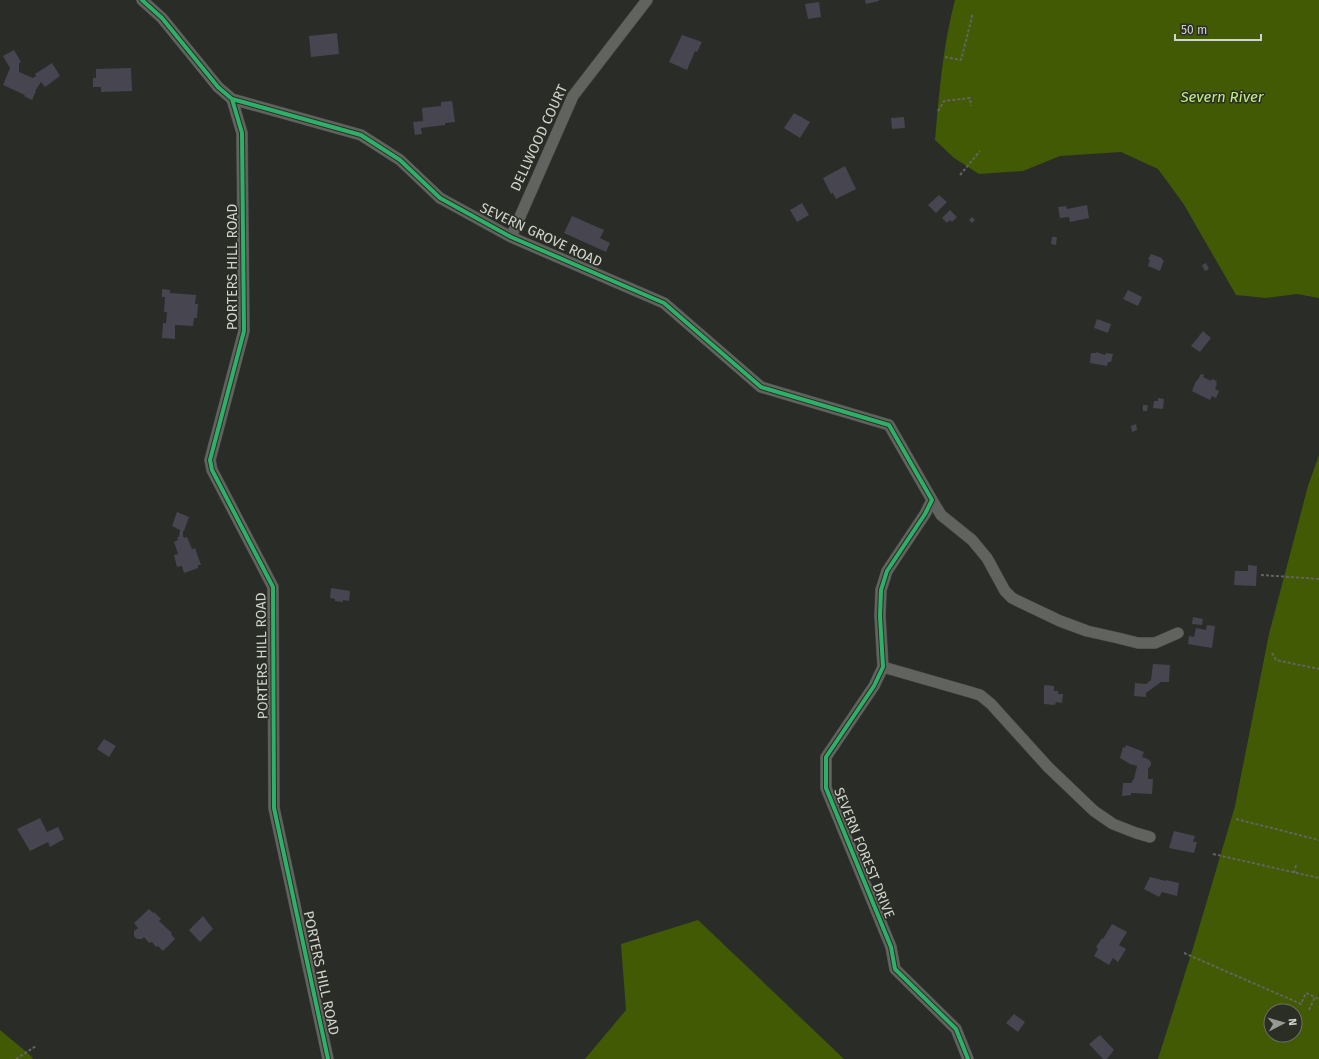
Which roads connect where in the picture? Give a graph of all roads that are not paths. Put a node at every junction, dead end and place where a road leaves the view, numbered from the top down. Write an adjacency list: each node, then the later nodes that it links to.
1 (142, 0): 3 (street, SEVERN GROVE ROAD)
2 (648, 0): 4 (street, DELLWOOD COURT)
3 (232, 99): 4 (street, SEVERN GROVE ROAD); 9 (street, PORTERS HILL ROAD)
4 (511, 237): 5 (street, SEVERN GROVE ROAD)
5 (932, 500): 6 (street); 7 (street, SEVERN FOREST DRIVE)
6 (1178, 633)
7 (883, 667): 8 (street); 10 (street, SEVERN FOREST DRIVE)
8 (1150, 837)
9 (328, 1059)
10 (968, 1059)

